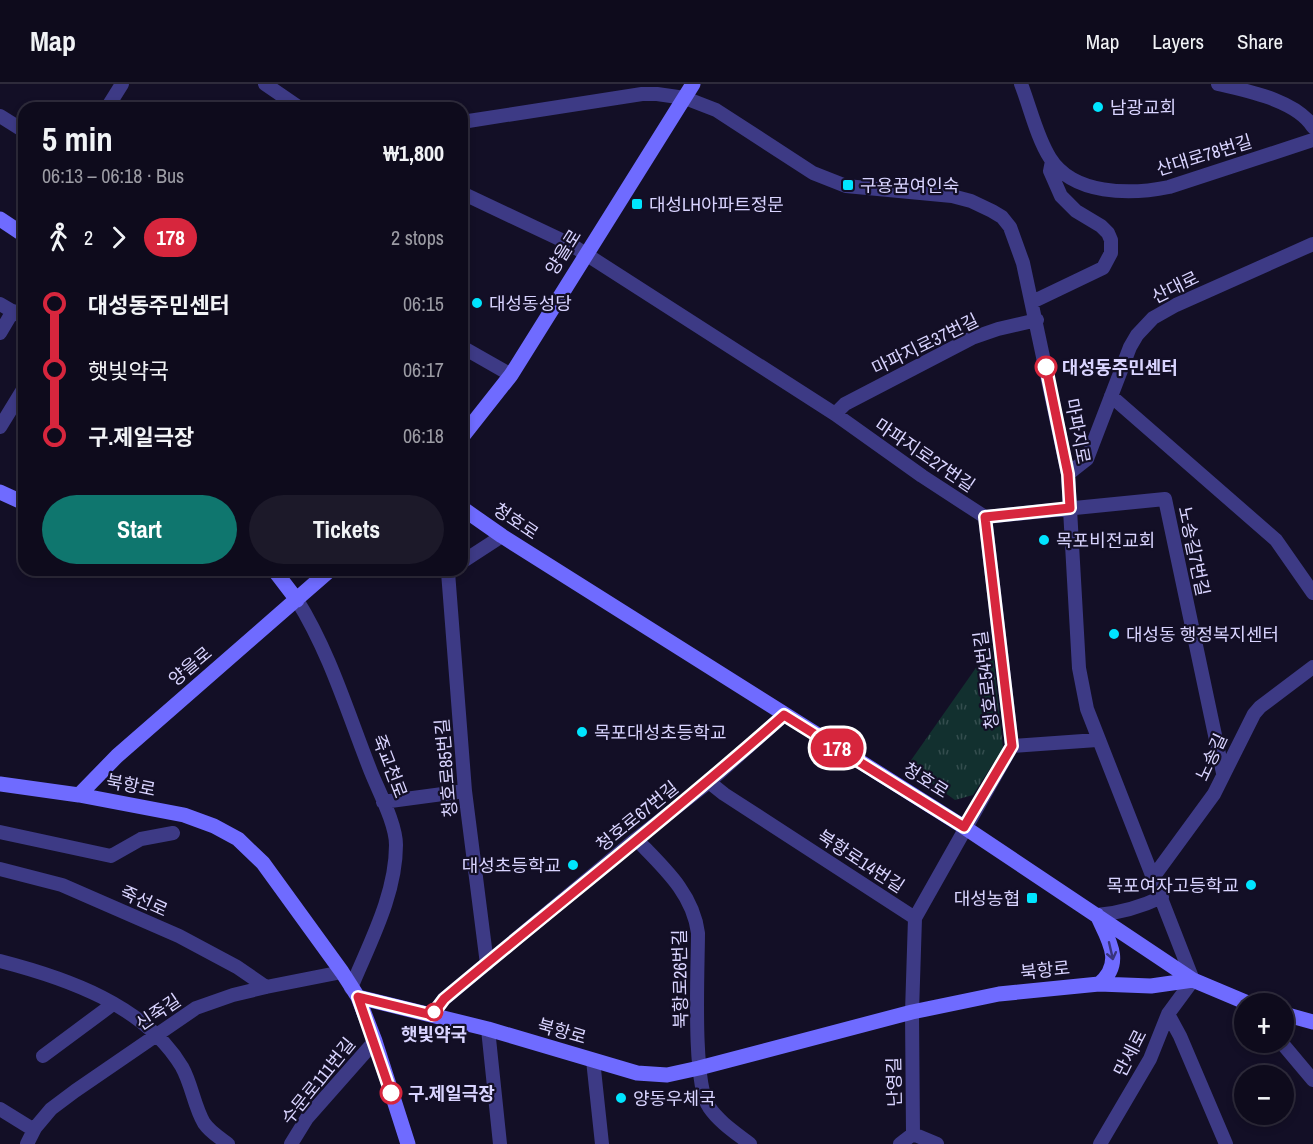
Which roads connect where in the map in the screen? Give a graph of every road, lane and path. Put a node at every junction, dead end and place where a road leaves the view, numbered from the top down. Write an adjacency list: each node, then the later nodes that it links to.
1 (122, 84): 7 (street)
2 (265, 84): 8 (street)
3 (693, 84): 6 (street, 양을로)
4 (1021, 84): 14 (street, 산대로78번길)
5 (1218, 84): 12 (street)
6 (685, 98): 10 (street, 마파지로); 19 (street, 양을로); 20 (street, 마파지로)
7 (111, 102)
8 (291, 102)
9 (0, 116): 11 (street)
10 (468, 121)
11 (18, 127)
12 (1313, 127)
13 (1313, 140): 14 (street, 산대로78번길)
14 (1052, 161): 20 (street)
15 (468, 196): 19 (street, 마파지로27번길)
16 (0, 219): 17 (street)
17 (18, 231)
18 (1313, 244): 27 (street, 산대로)
19 (585, 254): 26 (street, 양을로); 29 (street, 마파지로27번길)
20 (1032, 302): 23 (street, 마파지로)
21 (0, 304): 22 (street)
22 (18, 315): 24 (street)
23 (1037, 320): 29 (street, 마파지로37번길); 32 (street, 마파지로)
24 (0, 333)
25 (468, 350): 26 (street)
26 (511, 375): 31 (street, 양을로)
27 (1111, 396): 32 (street, 산대로); 43 (street)
28 (18, 399): 30 (street)
29 (835, 414): 37 (street, 마파지로27번길)
30 (0, 427)
31 (468, 429)
32 (1068, 474): 35 (street, 마파지로)
33 (0, 492): 34 (street)
34 (18, 500)
35 (1070, 508): 37 (street); 47 (street, 마파지로); 49 (street, 노송길7번길)
36 (468, 512): 38 (street, 청호로)
37 (985, 517): 48 (street, 청호로54번길)
38 (502, 536): 39 (street); 46 (street, 청호로)
39 (468, 558)
40 (279, 576): 44 (street, 죽교천로)
41 (323, 576): 44 (street, 양을로)
42 (448, 576): 52 (street, 청호로85번길)
43 (1313, 593)
44 (297, 600): 53 (street, 양을로); 54 (street, 죽교천로)
45 (1313, 667): 49 (street, 노송길)
46 (784, 715): 50 (street, 청호로67번길); 55 (street, 청호로)
47 (1098, 740): 48 (street); 60 (street, 마파지로)
48 (1012, 746): 55 (street, 청호로54번길)
49 (1223, 773): 60 (street, 노송길)
50 (709, 782): 58 (street, 청호로67번길); 63 (street, 북항로14번길)
51 (0, 784): 53 (street, 북항로)
52 (465, 791): 54 (street); 65 (street, 청호로85번길)
53 (79, 795): 66 (street, 북항로)
54 (383, 802): 70 (street, 죽교천로)
55 (964, 827): 62 (street, 청호로); 63 (street, 청호로54번길)
56 (0, 832): 57 (street)
57 (173, 832)
58 (636, 839): 65 (street, 청호로67번길); 84 (street, 북항로26번길)
59 (0, 869): 69 (street, 죽선로)
60 (1154, 876): 61 (street, 마파지로)
61 (1162, 897): 62 (street); 67 (street, 마파지로)
62 (1097, 915): 67 (street, 청호로); 68 (street, one-way to 68)
63 (915, 918): 73 (street)
64 (0, 961): 72 (street)
65 (487, 964): 75 (street, 청호로67번길)
66 (342, 972): 69 (street, 신죽길); 70 (street, 북항로)
67 (1194, 980): 68 (street, 북항로); 71 (street, 청호로); 74 (street, 만세로)
68 (1099, 984): 73 (street, 북항로)
69 (266, 987): 79 (street, 신죽길)
70 (354, 993): 75 (street, 북항로); 80 (street)
71 (1234, 997)
72 (112, 1004): 79 (street); 82 (street)
73 (912, 1012): 84 (street, 북항로); 88 (street, 난영길)
74 (1168, 1014): 98 (street, 만세로); 99 (street)
75 (432, 1015): 78 (street, 북항로)
76 (1294, 1017): 77 (street)
77 (1313, 1022)
78 (488, 1029): 83 (street, 북항로); 93 (street)
79 (157, 1034): 87 (street, 신죽길); 90 (street)
80 (375, 1041): 91 (street, 수문로111번길); 92 (street)
81 (1290, 1053): 85 (street)
82 (43, 1056)
83 (593, 1060): 84 (street, 북항로); 94 (street)
84 (699, 1068): 95 (street, 북항로26번길)
85 (1313, 1080)
86 (0, 1109): 87 (street)
87 (34, 1130): 89 (street, 신죽길)
88 (913, 1134): 96 (street); 97 (street)
89 (27, 1144)
90 (228, 1144)
91 (291, 1144)
92 (408, 1144)
93 (500, 1144)
94 (602, 1144)
95 (750, 1144)
96 (900, 1144)
97 (937, 1144)
98 (1100, 1144)
99 (1226, 1144)

